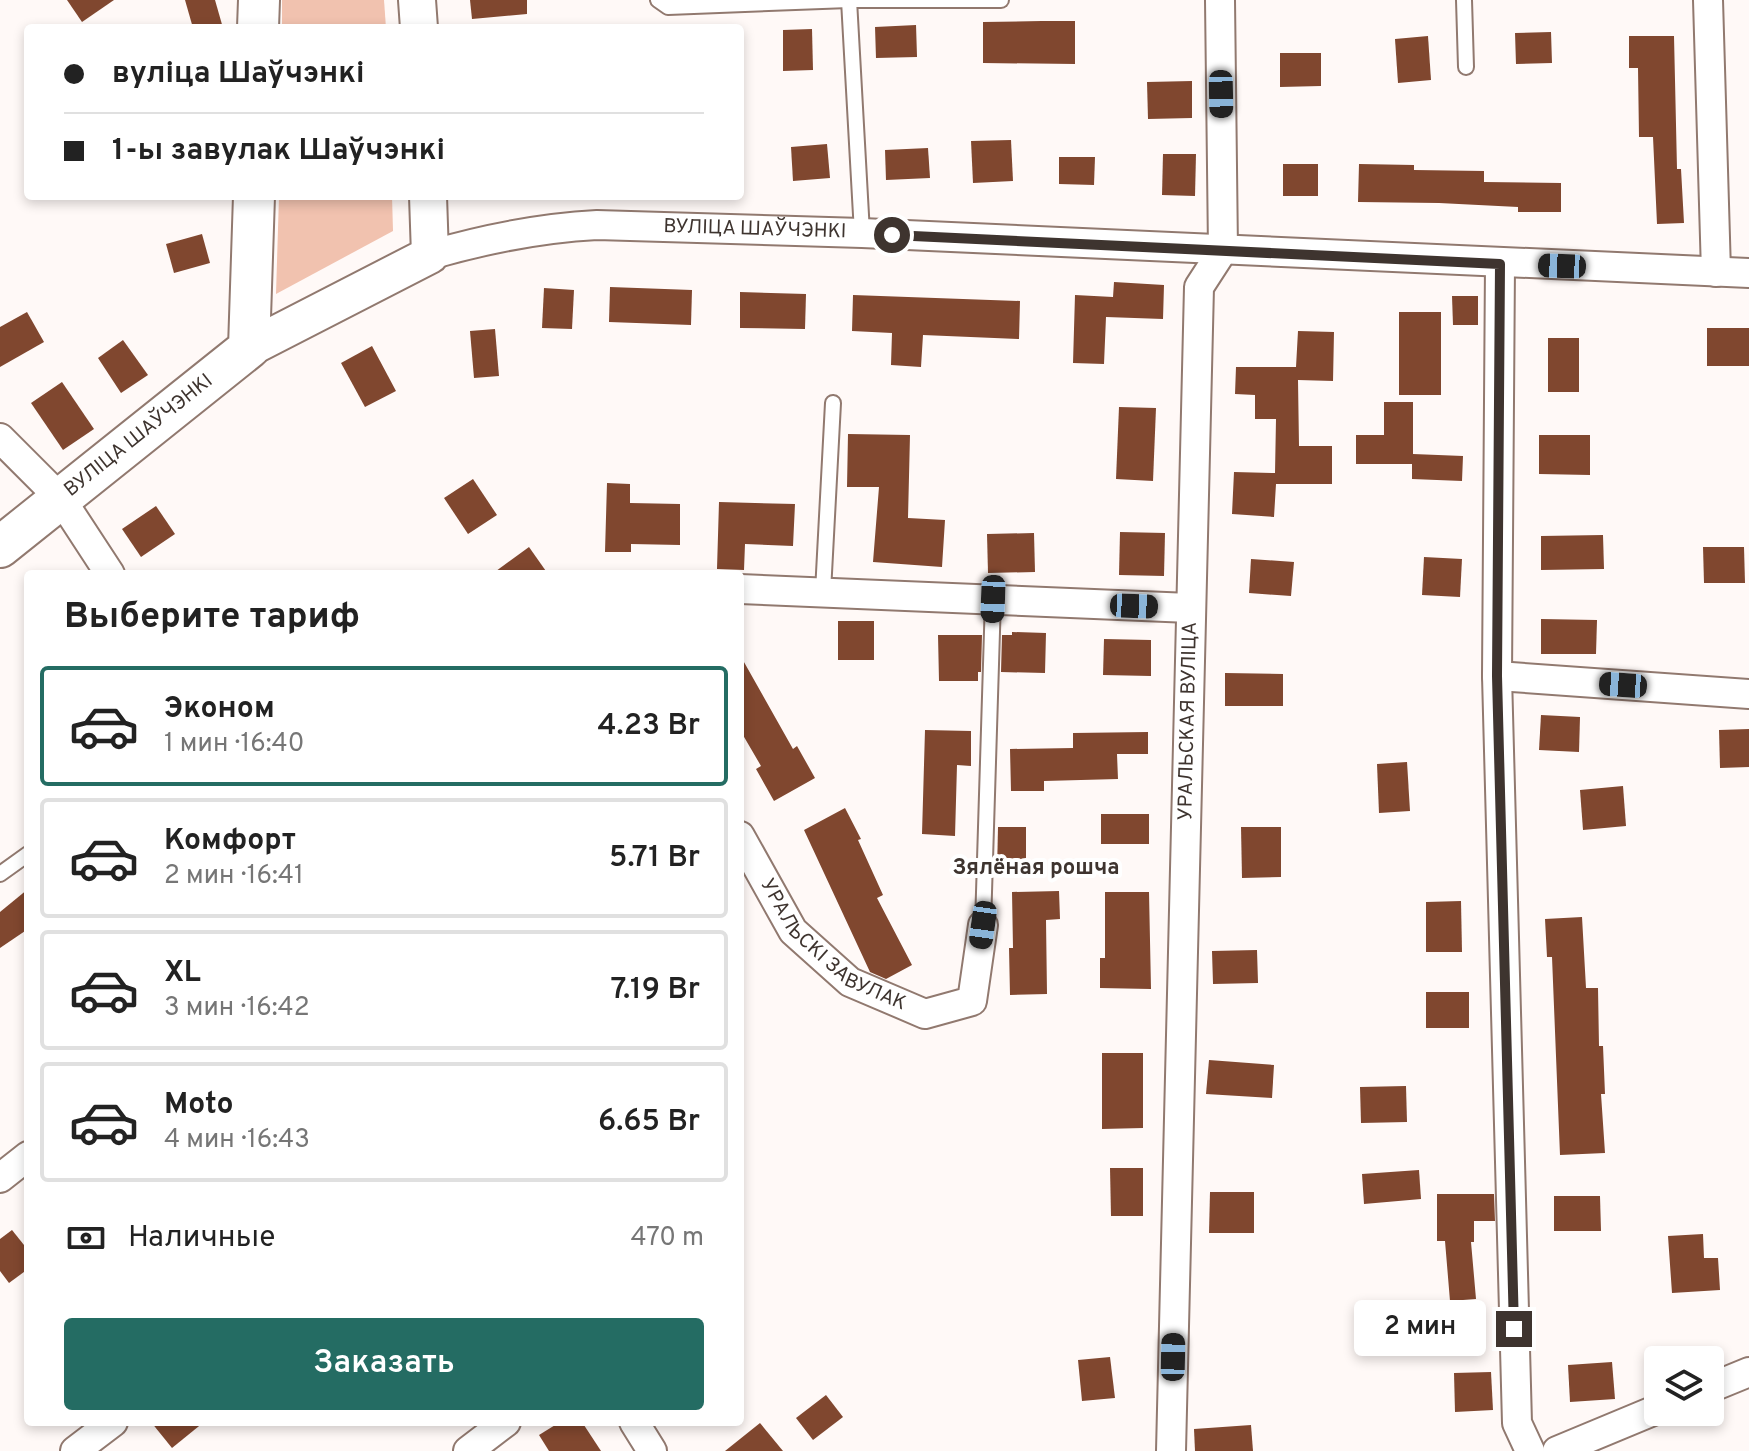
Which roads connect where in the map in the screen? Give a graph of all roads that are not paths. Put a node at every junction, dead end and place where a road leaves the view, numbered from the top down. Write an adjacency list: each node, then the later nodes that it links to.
1 (259, 0): 9 (main road)
2 (417, 0): 10 (street)
3 (658, 0): 4 (lane)
4 (849, 0): 5 (lane); 14 (lane)
5 (1001, 0)
6 (1220, 0): 15 (street)
7 (1464, 0): 11 (lane)
8 (1708, 0): 18 (street)
9 (258, 24)
10 (419, 24)
11 (1466, 67)
12 (254, 200): 20 (main road)
13 (428, 200): 16 (street)
14 (862, 233): 15 (street, ВУЛІЦА ШАЎЧЭНКІ); 16 (street, ВУЛІЦА ШАЎЧЭНКІ)
15 (1223, 250): 17 (street, ВУЛІЦА ШАЎЧЭНКІ); 29 (street, УРАЛЬСКАЯ ВУЛІЦА)
16 (430, 255): 20 (street, ВУЛІЦА ШАЎЧЭНКІ)
17 (1500, 264): 18 (street, ВУЛІЦА ШАЎЧЭНКІ); 30 (street)
18 (1716, 272): 19 (street, ВУЛІЦА ШАЎЧЭНКІ)
19 (1749, 273)
20 (249, 348): 23 (main road, ВУЛІЦА ШАЎЧЭНКІ)
21 (833, 403): 27 (lane)
22 (0, 438): 23 (street)
23 (61, 499): 24 (main road, ВУЛІЦА ШАЎЧЭНКІ); 25 (street)
24 (0, 547)
25 (107, 570)
26 (744, 589): 27 (street)
27 (823, 592): 28 (street)
28 (993, 599): 29 (street); 35 (lane)
29 (1190, 608): 47 (street, УРАЛЬСКАЯ ВУЛІЦА)
30 (1497, 676): 31 (street); 48 (street)
31 (1749, 694)
32 (744, 843): 35 (street, УРАЛЬСКІ ЗАВУЛАК)
33 (24, 857): 34 (lane)
34 (0, 874)
35 (983, 925)
36 (24, 1162): 37 (street)
37 (0, 1178)
38 (1749, 1372): 39 (street)
39 (1724, 1382)
40 (1644, 1415): 49 (street)
41 (108, 1426): 44 (street)
42 (501, 1426): 45 (street)
43 (636, 1426): 46 (street)
44 (75, 1451)
45 (468, 1451)
46 (652, 1451)
47 (1171, 1451)
48 (1530, 1451)
49 (1557, 1451)

